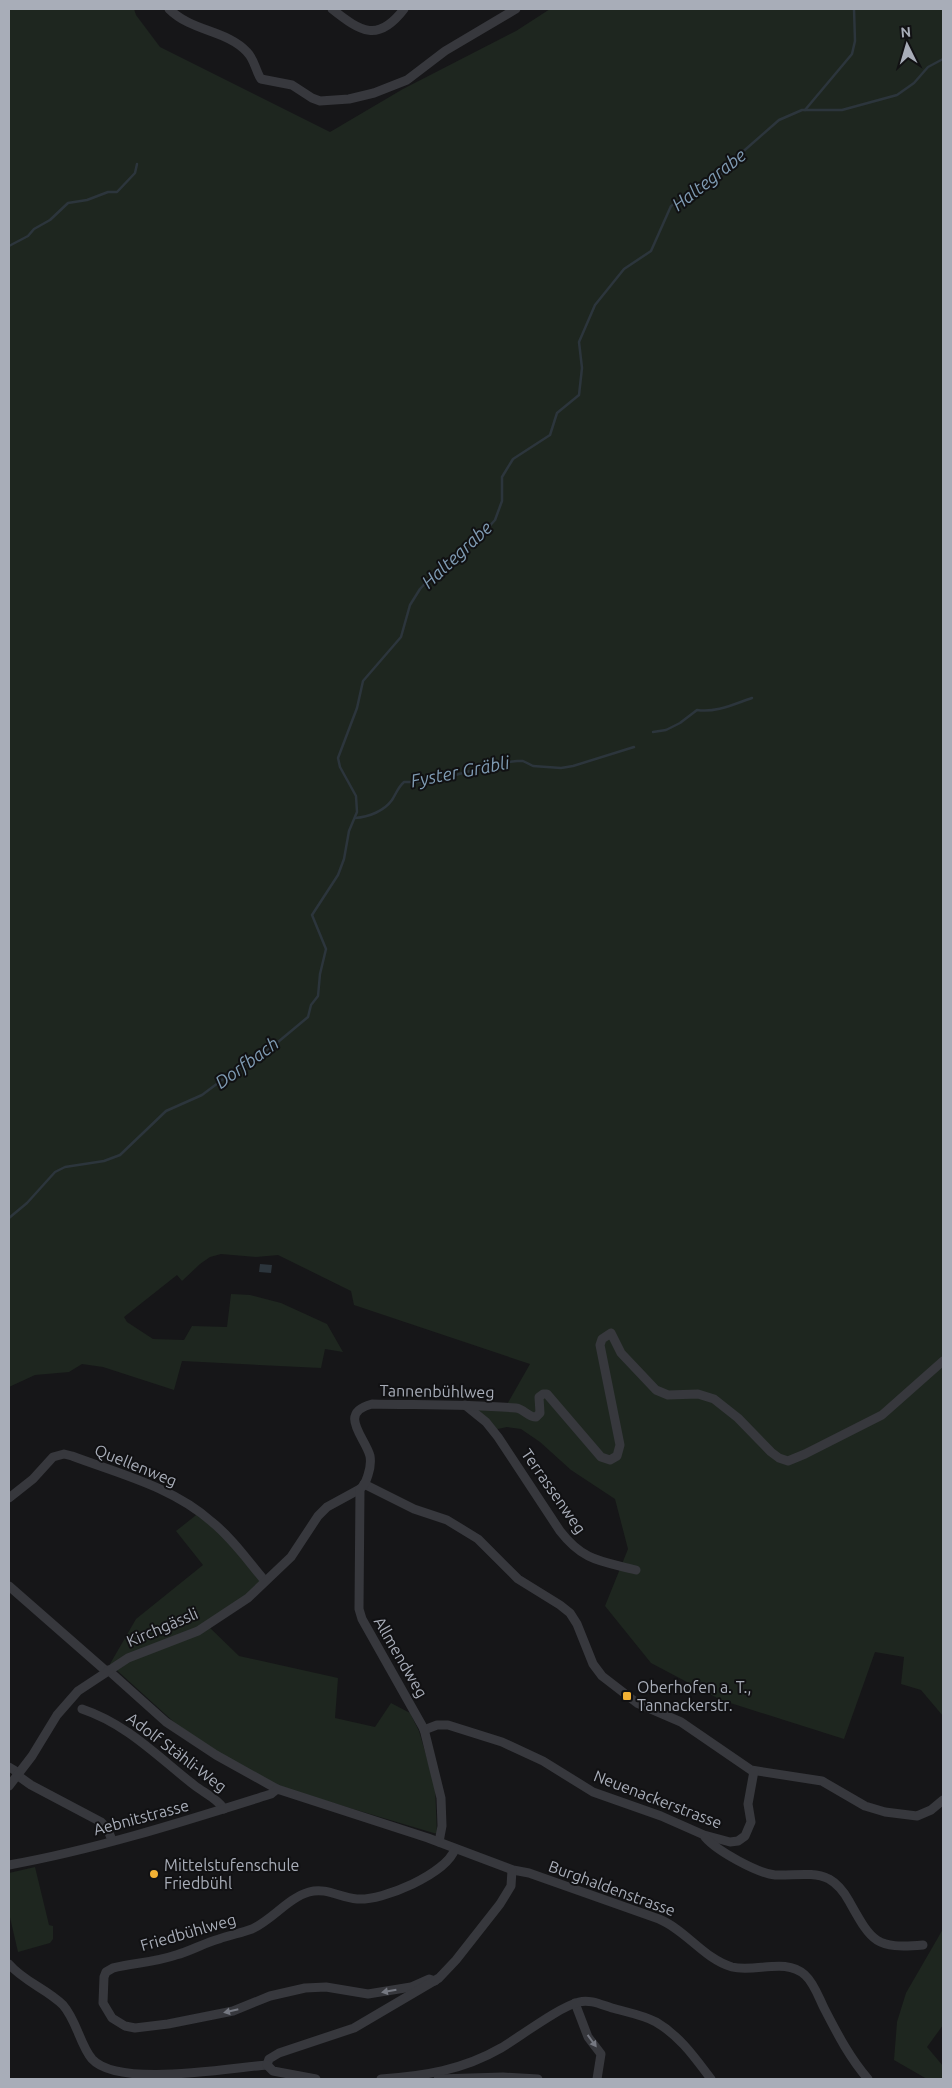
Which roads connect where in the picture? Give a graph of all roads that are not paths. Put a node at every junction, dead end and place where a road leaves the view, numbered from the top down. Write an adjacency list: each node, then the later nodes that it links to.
1 (169, 9): 4 (street)
2 (332, 9): 3 (street)
3 (404, 9)
4 (516, 9)
5 (943, 1361): 6 (street, Tannenbühlweg)
6 (464, 1405): 7 (street, Tannenbühlweg); 9 (street, Terrassenweg)
7 (362, 1486): 10 (street, Kirchgässli); 14 (street, Allmendweg); 16 (street)
8 (9, 1498): 10 (street, Quellenweg)
9 (636, 1570)
10 (265, 1582): 12 (street, Kirchgässli)
11 (9, 1586): 12 (street)
12 (107, 1671): 17 (street, Kirchgässli); 19 (street)
13 (82, 1709): 21 (street, Adolf Stähli-Weg)
14 (424, 1730): 22 (street, Neuenackerstrasse); 24 (street, Allmendweg)
15 (9, 1767): 17 (street)
16 (754, 1771): 20 (street); 22 (street, Neuenackerstrasse)
17 (18, 1774): 18 (street, Kirchgässli); 23 (street)
18 (9, 1786)
19 (277, 1789): 21 (street, Aebnitstrasse); 24 (street)
20 (942, 1802)
21 (224, 1809): 23 (street, Aebnitstrasse)
22 (704, 1835): 28 (street)
23 (112, 1840): 26 (street, Aebnitstrasse)
24 (440, 1842): 25 (street)
25 (455, 1849): 27 (street); 30 (street, Friedbühlweg, one-way to 25)
26 (9, 1865)
27 (512, 1870): 30 (street); 39 (street, Burghaldenstrasse)
28 (923, 1945)
29 (9, 1964): 32 (street)
30 (435, 1981): 32 (street)
31 (575, 2003): 34 (street); 37 (street, one-way to 37); 38 (street)
32 (268, 2065): 33 (street)
33 (316, 2079)
34 (381, 2079)
35 (438, 2079): 36 (street)
36 (538, 2079)
37 (597, 2079)
38 (711, 2079)
39 (868, 2079)

